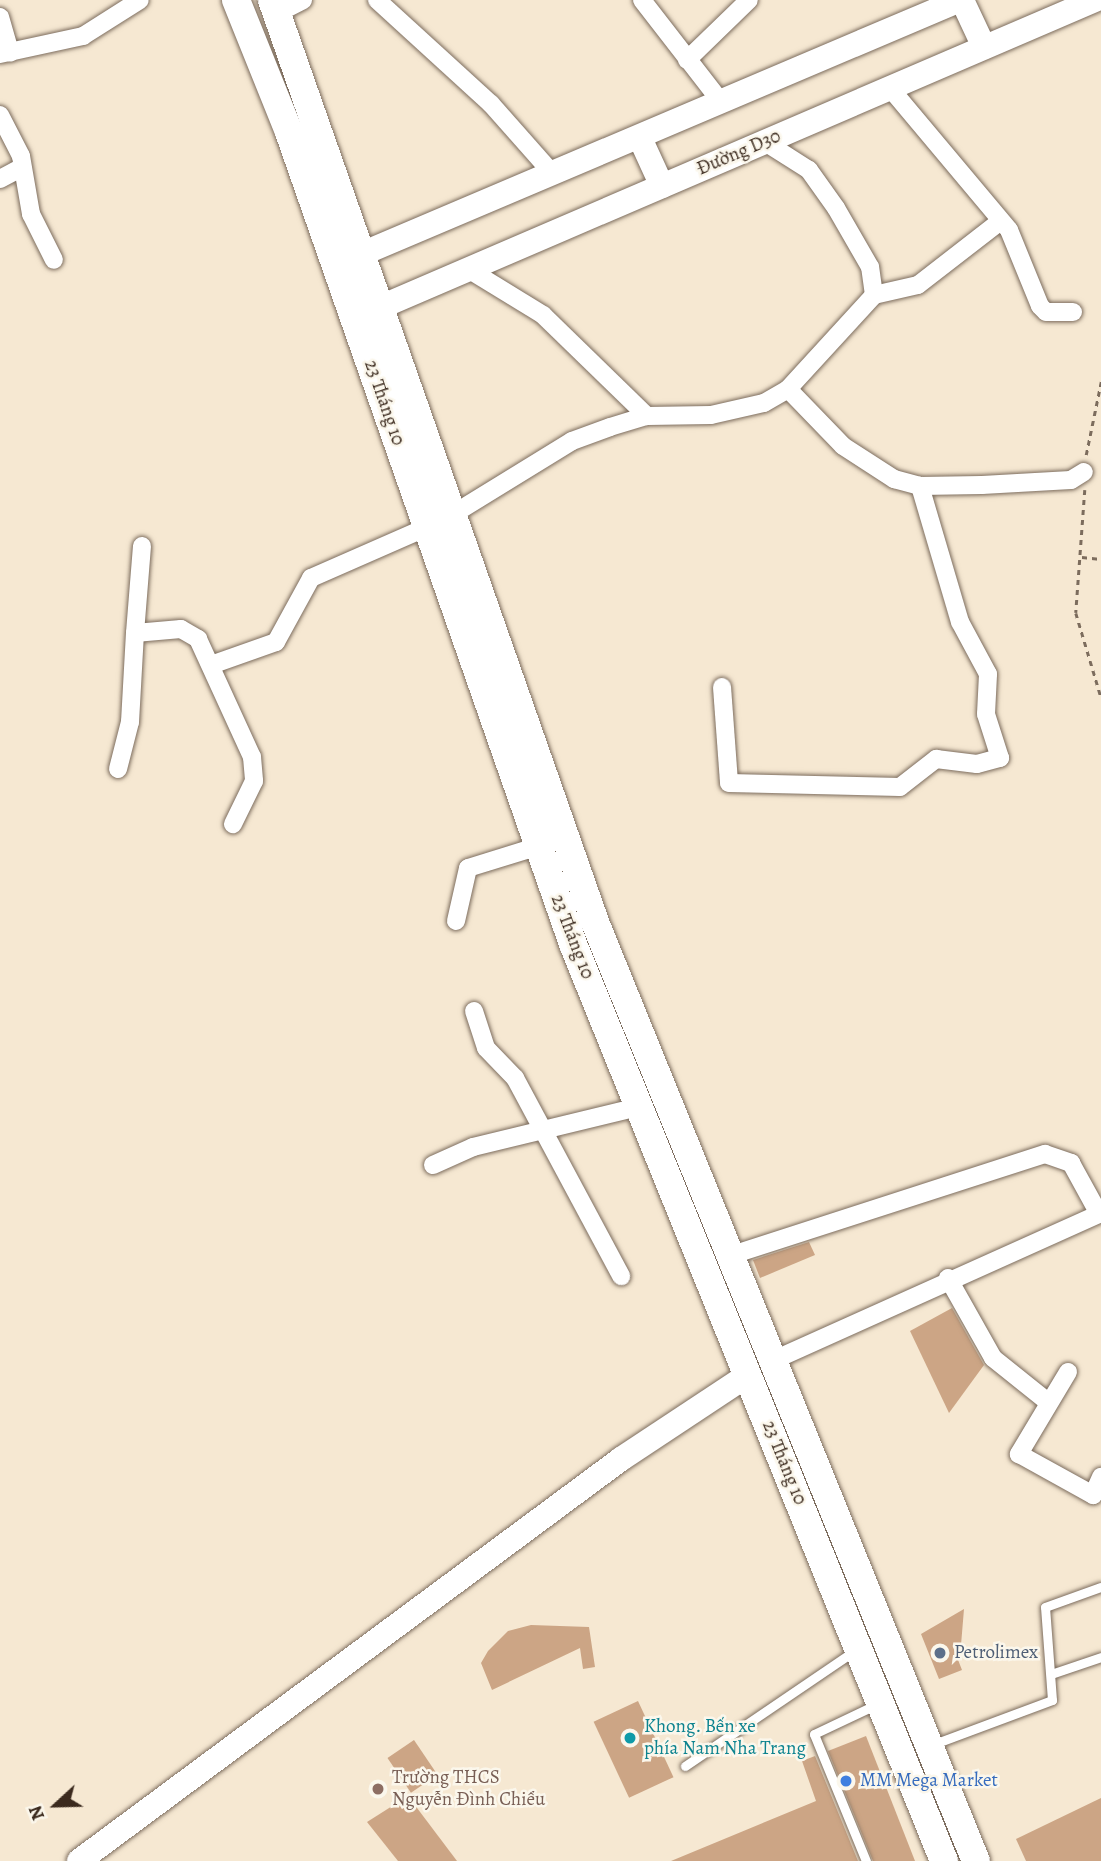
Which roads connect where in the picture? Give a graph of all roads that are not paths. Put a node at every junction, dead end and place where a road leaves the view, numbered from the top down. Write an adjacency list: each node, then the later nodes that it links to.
1 (140, 0): 12 (street)
2 (236, 0): 26 (main road, 23 Tháng 10)
3 (303, 0): 9 (street)
4 (377, 0): 20 (street)
5 (642, 0): 13 (street)
6 (749, 0): 13 (street)
7 (961, 0): 11 (street); 15 (street)
8 (1095, 0): 11 (street, Đường D30)
9 (275, 7): 24 (main road, 23 Tháng 10)
10 (0, 17): 12 (street)
11 (984, 47): 14 (street, Đường D30)
12 (5, 54)
13 (687, 60): 15 (street)
14 (891, 88): 18 (street, Đường D30); 23 (street)
15 (722, 103): 17 (street)
16 (0, 115): 19 (street)
17 (640, 138): 20 (street); 22 (street)
18 (765, 142): 22 (street, Đường D30); 28 (street)
19 (21, 168): 21 (street); 25 (street)
20 (553, 174): 24 (street)
21 (0, 179)
22 (662, 186): 27 (street, Đường D30)
23 (998, 223): 28 (street); 30 (street)
24 (364, 253): 26 (main road); 29 (main road, 23 Tháng 10)
25 (54, 260)
26 (335, 265): 31 (main road, 23 Tháng 10)
27 (468, 269): 29 (street, Đường D30); 33 (street)
28 (874, 295): 32 (street)
29 (383, 306): 31 (main road); 36 (main road, 23 Tháng 10)
30 (1073, 312)
31 (354, 318): 37 (main road, 23 Tháng 10)
32 (788, 390): 33 (street); 35 (street)
33 (647, 416): 36 (street)
34 (1084, 472): 35 (street)
35 (920, 486): 41 (street)
36 (455, 513): 37 (main road); 51 (main road, 23 Tháng 10)
37 (427, 527): 40 (street); 44 (main road, 23 Tháng 10)
38 (142, 546): 39 (street)
39 (135, 633): 40 (street); 42 (street)
40 (211, 665): 43 (street)
41 (722, 687)
42 (118, 769)
43 (233, 824)
44 (539, 846): 45 (street); 47 (main road, 23 Tháng 10)
45 (456, 920)
46 (474, 1011): 48 (street)
47 (638, 1107): 48 (street); 56 (main road, 23 Tháng 10)
48 (545, 1133): 49 (street); 52 (street)
49 (433, 1165)
50 (1100, 1213): 51 (street); 53 (street)
51 (732, 1255): 54 (main road, 23 Tháng 10)
52 (621, 1276)
53 (948, 1278): 54 (street); 57 (street)
54 (774, 1360): 56 (main road); 60 (main road, 23 Tháng 10)
55 (1068, 1372): 57 (street)
56 (748, 1374): 61 (main road, 23 Tháng 10); 67 (street)
57 (1048, 1402): 58 (street)
58 (1101, 1477)
59 (1101, 1587): 63 (lane)
60 (885, 1638): 61 (main road); 65 (main road, 23 Tháng 10)
61 (859, 1649): 64 (main road, 23 Tháng 10); 66 (lane)
62 (1101, 1657): 63 (lane)
63 (1051, 1674): 65 (lane)
64 (880, 1702): 68 (lane); 69 (main road, 23 Tháng 10)
65 (929, 1746): 70 (main road, 23 Tháng 10)
66 (685, 1766)
67 (79, 1861)
68 (866, 1861)
69 (944, 1861)
70 (976, 1861)

